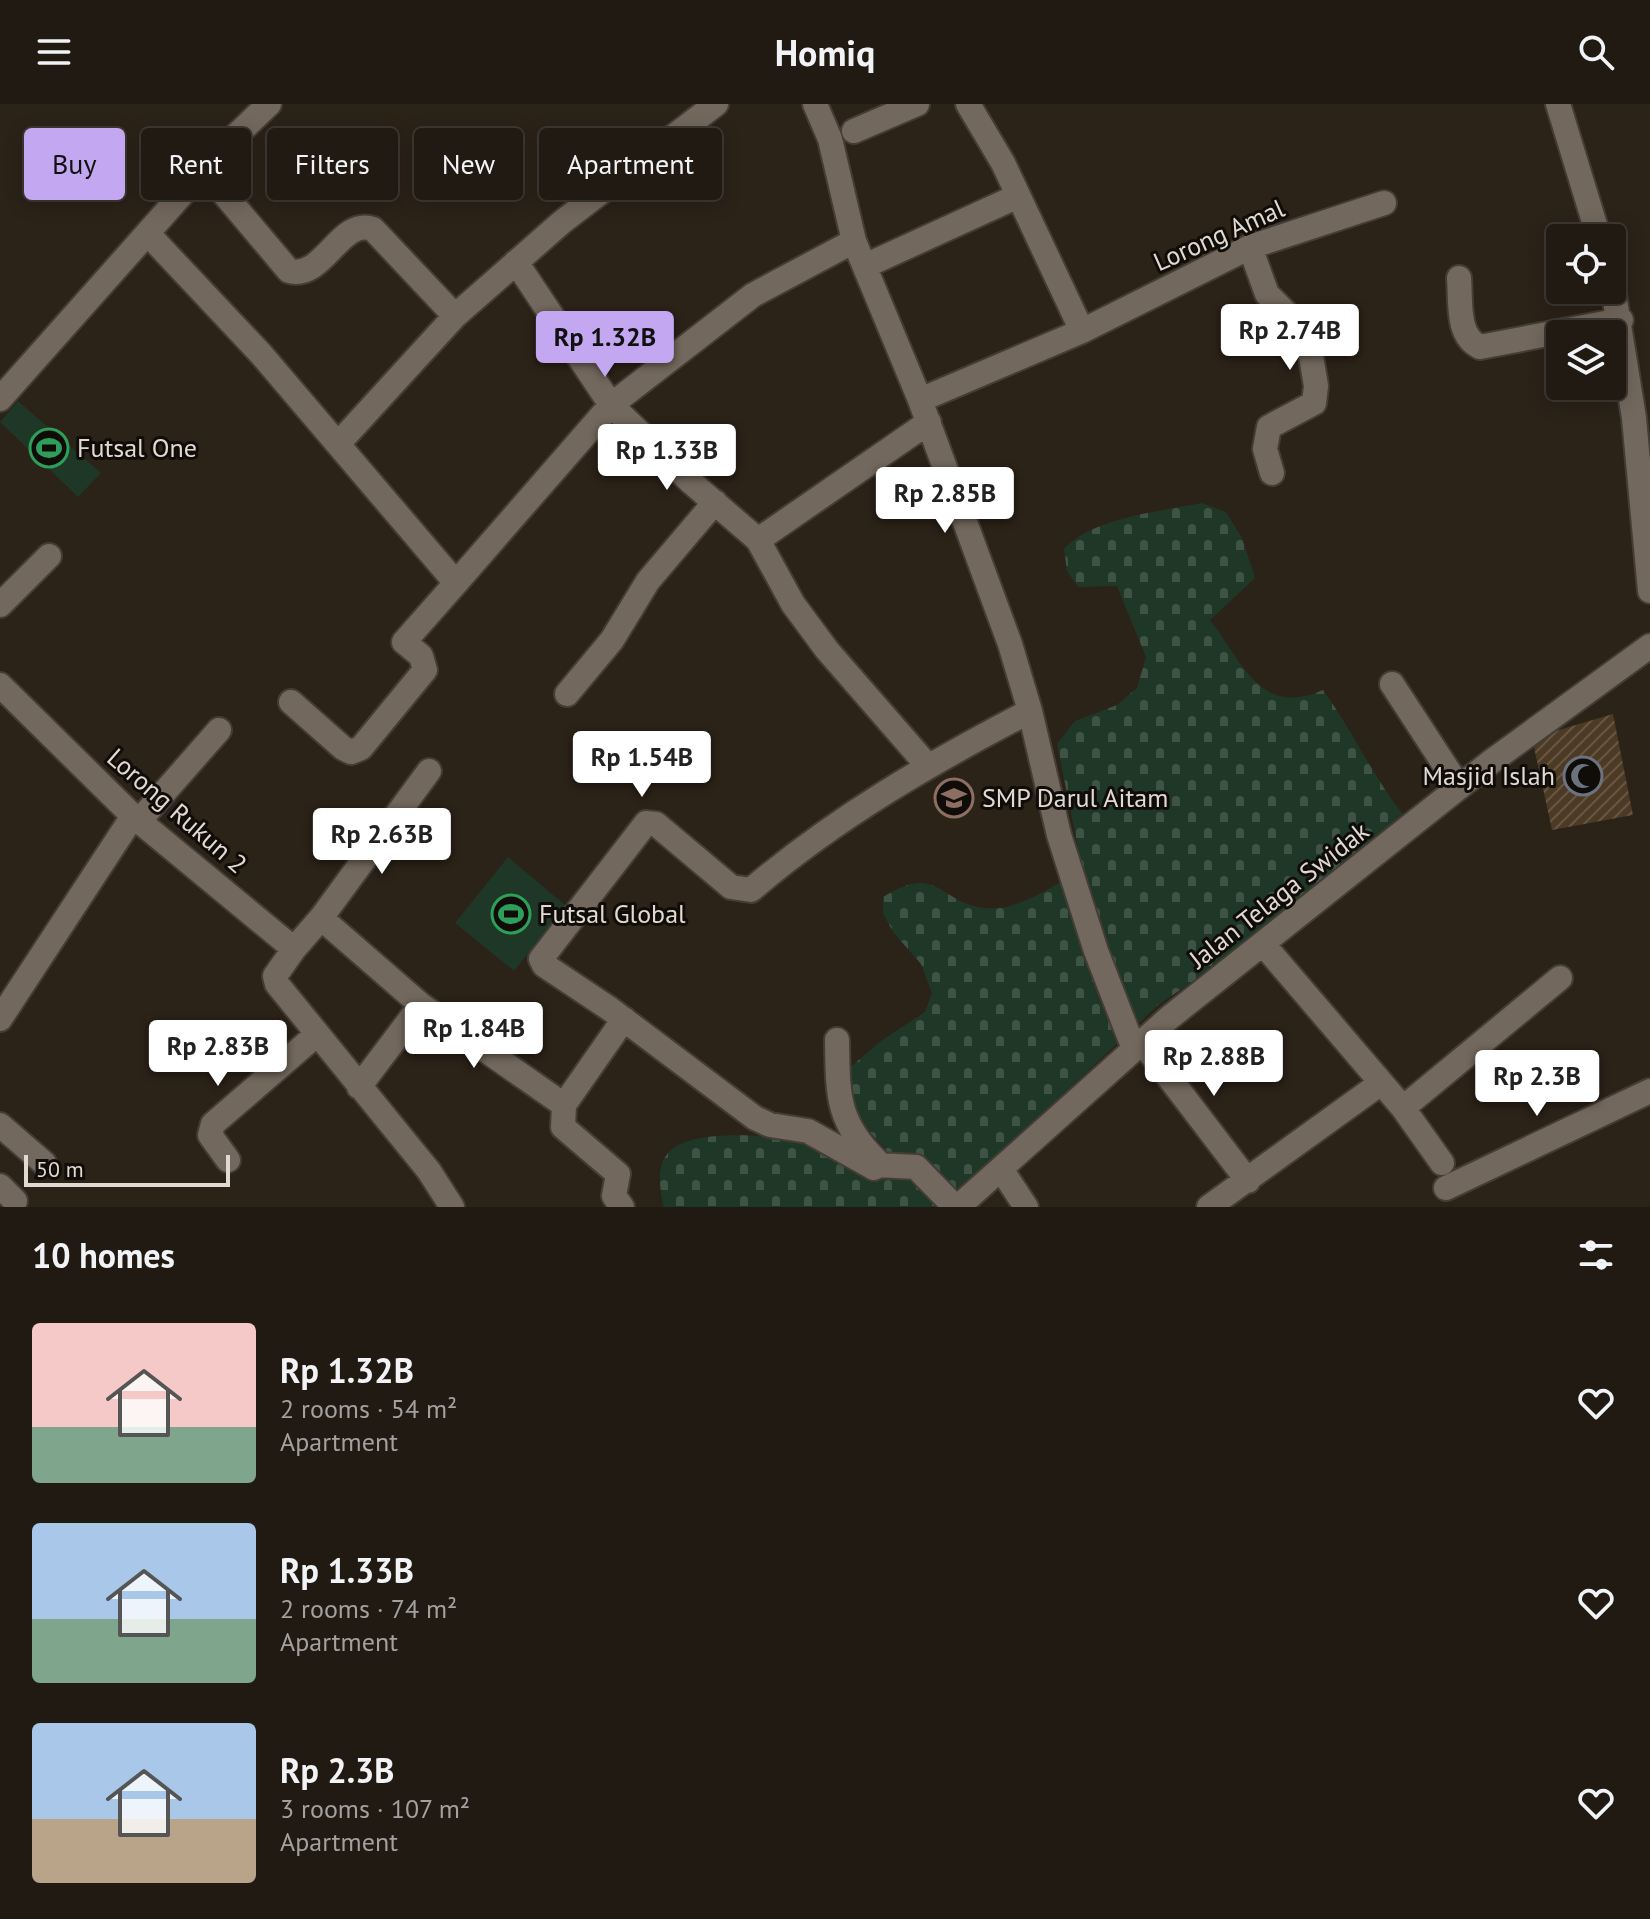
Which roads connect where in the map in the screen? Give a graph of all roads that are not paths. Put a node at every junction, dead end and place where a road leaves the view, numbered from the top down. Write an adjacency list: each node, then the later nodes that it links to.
1 (269, 104): 7 (street)
2 (716, 104): 17 (street)
3 (815, 104): 15 (street)
4 (917, 104): 8 (street)
5 (968, 104): 9 (street)
6 (1558, 104): 13 (street)
7 (245, 128)
8 (854, 131)
9 (1018, 196): 18 (street); 23 (street)
10 (179, 200): 14 (street)
11 (229, 200): 21 (street)
12 (1384, 203): 16 (street, Lorong Amal)
13 (1595, 224)
14 (149, 235): 26 (street); 30 (street)
15 (854, 241): 18 (street); 27 (street)
16 (1250, 247): 23 (street, Lorong Amal); 31 (street)
17 (516, 262): 21 (street); 27 (street)
18 (865, 266): 28 (street)
19 (1459, 278): 24 (street)
20 (1617, 304): 22 (street)
21 (455, 316): 30 (street)
22 (1621, 320)
23 (1082, 331): 28 (street, Lorong Amal)
24 (1546, 334)
25 (1626, 348): 29 (street)
26 (0, 399)
27 (611, 405): 32 (street); 35 (street)
28 (925, 411): 33 (street, Lorong Amal); 43 (street)
29 (1642, 438): 36 (street)
30 (338, 444): 35 (street)
31 (1272, 473)
32 (715, 502): 33 (street); 41 (street)
33 (758, 540): 45 (street)
34 (49, 556): 37 (street)
35 (456, 583): 42 (street)
36 (1650, 591)
37 (0, 605)
38 (1650, 646): 47 (street, Jalan Telaga Swidak)
39 (1392, 684): 47 (street)
40 (0, 685): 48 (street, Lorong Rukun 2)
41 (567, 694)
42 (291, 702)
43 (1030, 711): 45 (street); 58 (street)
44 (219, 730): 48 (street)
45 (927, 765): 54 (street)
46 (429, 771): 49 (street)
47 (1459, 787): 50 (street, Jalan Telaga Swidak)
48 (136, 818): 51 (street, Lorong Rukun 2); 55 (street)
49 (321, 918): 51 (street); 53 (street)
50 (1263, 944): 58 (street, Jalan Telaga Swidak); 59 (street)
51 (294, 949): 56 (street)
52 (1560, 978): 63 (street)
53 (421, 1005): 60 (street); 62 (street)
54 (617, 1014): 62 (street); 68 (street)
55 (0, 1019)
56 (316, 1035): 60 (street); 65 (street)
57 (837, 1040): 68 (street)
58 (1138, 1046): 69 (street, Jalan Telaga Swidak); 70 (street)
59 (1381, 1083): 63 (street); 70 (street)
60 (359, 1087): 72 (street)
61 (1650, 1091): 71 (street)
62 (564, 1105): 73 (street)
63 (1403, 1108): 67 (street)
64 (0, 1125): 66 (street)
65 (228, 1160)
66 (44, 1163)
67 (1442, 1163)
68 (877, 1165): 74 (street)
69 (1001, 1169): 74 (street, Jalan Telaga Swidak); 75 (street)
70 (1248, 1181): 76 (street)
71 (1446, 1188)
72 (452, 1207)
73 (622, 1207)
74 (956, 1207)
75 (1026, 1207)
76 (1209, 1207)

